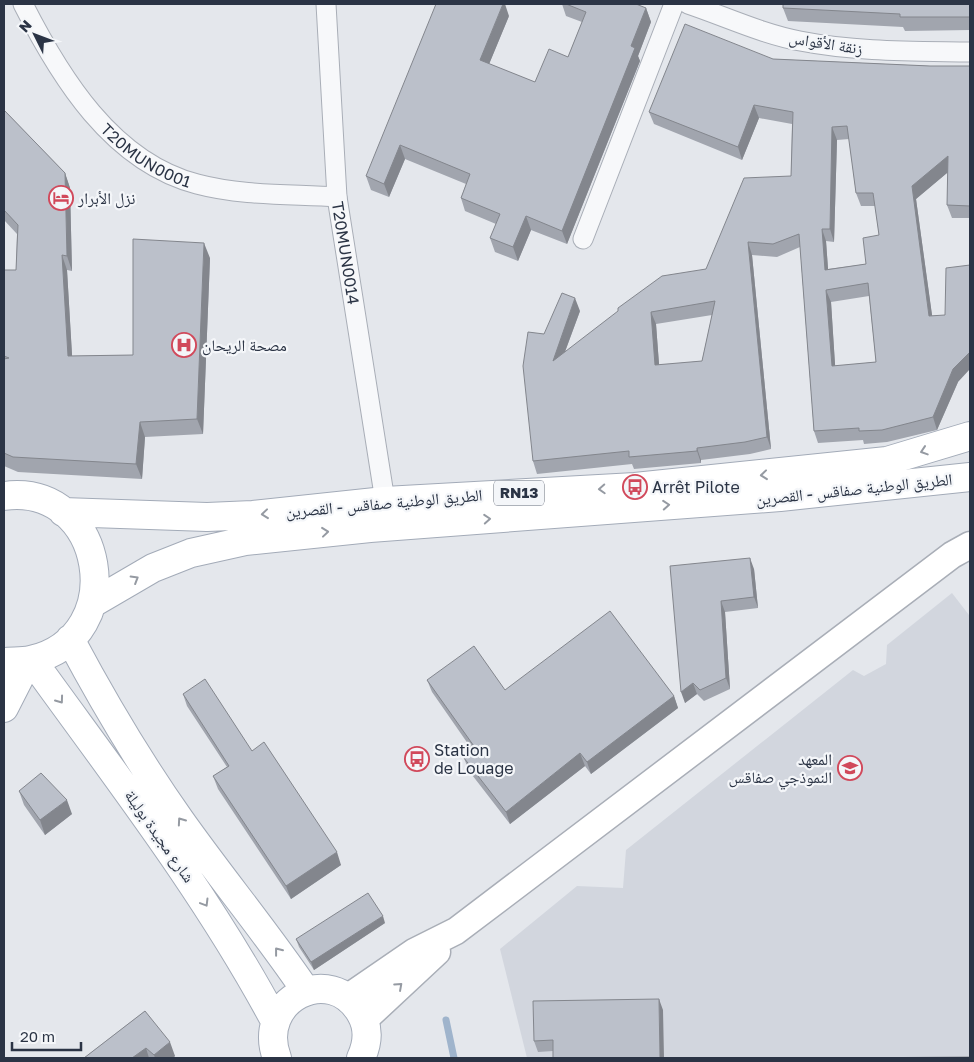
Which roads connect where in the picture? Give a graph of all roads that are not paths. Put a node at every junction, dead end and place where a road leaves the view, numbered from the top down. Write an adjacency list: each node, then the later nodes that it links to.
1 (23, 4): 6 (street, T20MUN0001)
2 (326, 4): 6 (street, T20MUN0014)
3 (674, 4): 7 (street)
4 (688, 4): 5 (street, زنقة الأقواس)
5 (970, 52)
6 (337, 197): 11 (street, T20MUN0014)
7 (583, 239)
8 (970, 436): 11 (main road, الطريق الوطنية صفاقس - القصرين / RN13, one-way to 11)
9 (970, 477): 15 (main road, الطريق الوطنية صفاقس - القصرين / RN13, one-way to 9)
10 (4, 496): 12 (main road)
11 (385, 501): 12 (main road, الطريق الوطنية صفاقس - القصرين / RN13, one-way to 12)
12 (63, 512): 15 (main road)
13 (970, 527): 14 (street)
14 (961, 550): 19 (street)
15 (93, 603): 16 (main road)
16 (70, 639): 17 (main road); 20 (main road, شارع مجيدة بوليلة, one-way to 16)
17 (21, 661): 18 (main road); 23 (main road, شارع مجيدة بوليلة, one-way to 23)
18 (4, 708)
19 (456, 931): 21 (street); 22 (street, one-way to 19)
20 (306, 991): 21 (main road); 23 (main road, شارع مجيدة بوليلة)
21 (347, 998): 22 (main road)
22 (367, 1045)
23 (271, 1046)

